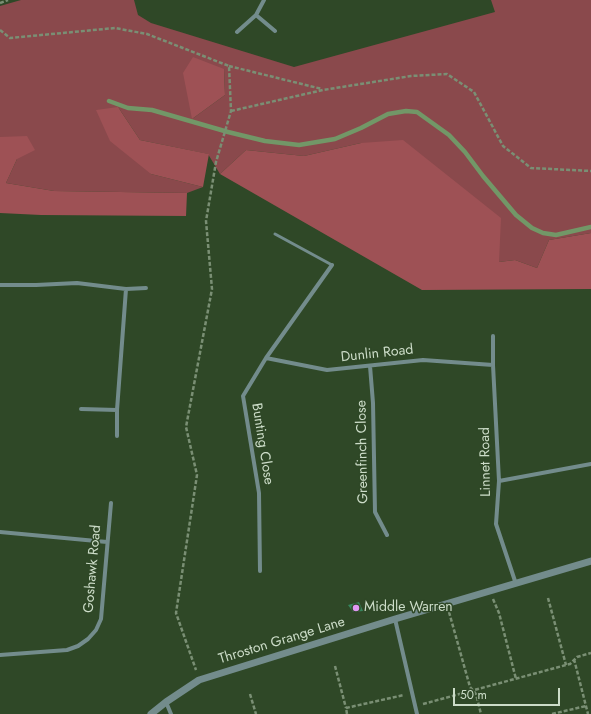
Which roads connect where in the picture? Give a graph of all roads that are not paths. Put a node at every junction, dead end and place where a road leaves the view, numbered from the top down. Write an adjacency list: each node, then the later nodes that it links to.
1 (264, 0): 2 (street)
2 (256, 15): 3 (street); 4 (street)
3 (275, 31)
4 (237, 32)
5 (275, 234): 6 (lane)
6 (332, 265): 11 (street, Bunting Close)
7 (0, 285): 9 (street)
8 (146, 288): 9 (street)
9 (126, 289): 15 (street)
10 (493, 336): 12 (street, Linnet Road)
11 (266, 358): 13 (street, Dunlin Road); 24 (street, Bunting Close)
12 (493, 365): 13 (street, Dunlin Road); 18 (street, Linnet Road)
13 (370, 366): 21 (street, Greenfinch Close)
14 (81, 408): 15 (street)
15 (117, 410): 16 (street)
16 (117, 436)
17 (591, 464): 18 (street)
18 (499, 481): 25 (street, Linnet Road)
19 (111, 504): 22 (street, Goshawk Road)
20 (0, 532): 22 (street)
21 (387, 535)
22 (107, 542): 27 (street, Goshawk Road)
23 (591, 561): 25 (street, Throston Grange Lane)
24 (260, 571)
25 (516, 584): 26 (street, Throston Grange Lane)
26 (395, 619): 28 (street, Throston Grange Lane); 31 (street)
27 (0, 655)
28 (166, 702): 29 (street, Throston Grange Lane); 30 (street)
29 (151, 714)
30 (171, 714)
31 (417, 714)

